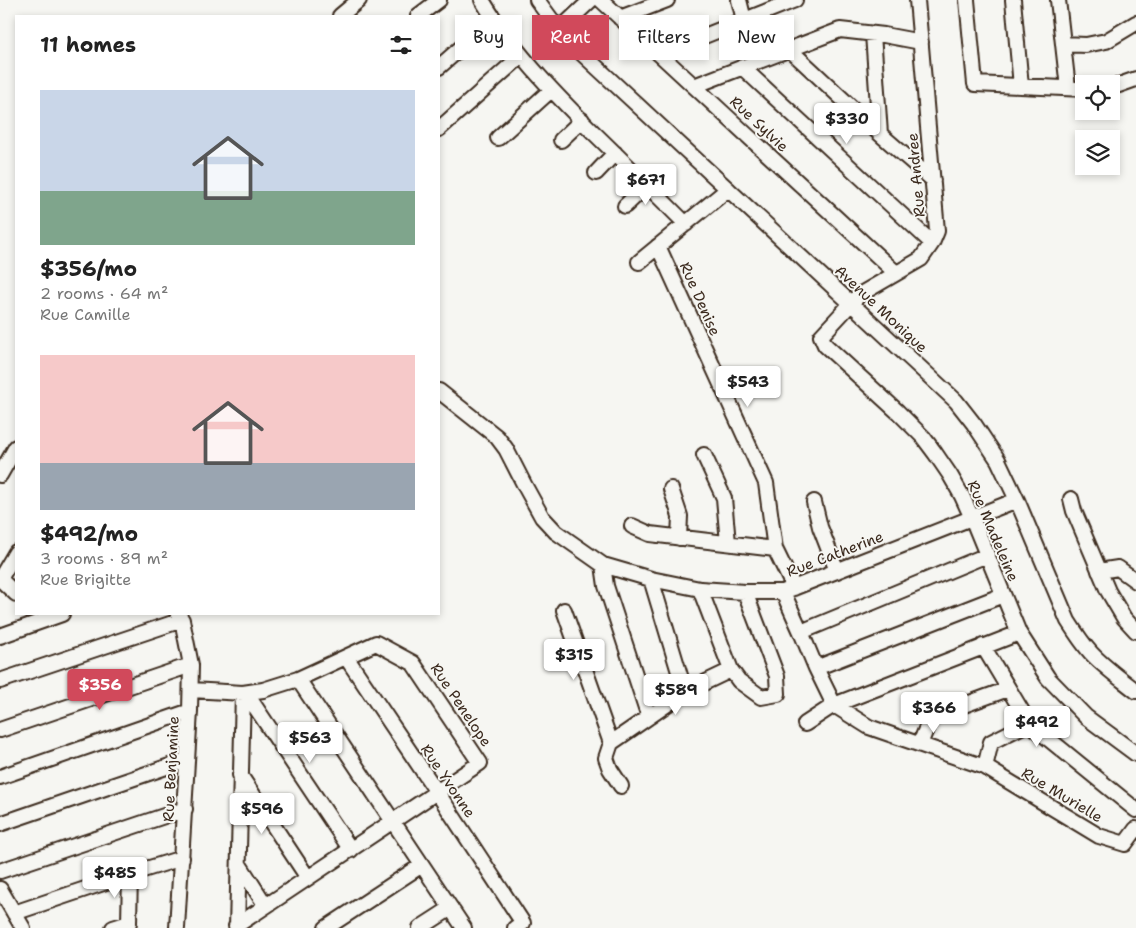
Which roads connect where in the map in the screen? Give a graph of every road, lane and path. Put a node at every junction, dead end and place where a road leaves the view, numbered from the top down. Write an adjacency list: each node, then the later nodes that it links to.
1 (359, 0): 14 (street)
2 (439, 0): 15 (street)
3 (482, 0): 16 (street)
4 (537, 0): 17 (street, Avenue Monique)
5 (590, 0): 18 (street)
6 (600, 0): 22 (street, Rue Sylvie)
7 (667, 0): 19 (street)
8 (739, 0): 20 (street)
9 (795, 0): 21 (street)
10 (917, 0): 25 (street, Rue Andree)
11 (967, 0): 40 (street)
12 (1013, 0): 40 (street)
13 (1058, 0): 26 (street)
14 (341, 15)
15 (419, 15)
16 (491, 15)
17 (548, 15)
18 (574, 15)
19 (628, 15)
20 (743, 15)
21 (757, 15)
22 (619, 17)
23 (1136, 23): 26 (street)
24 (873, 34): 25 (street); 27 (street); 46 (street)
25 (921, 42): 51 (street, Rue Andree)
26 (1063, 44): 41 (street)
27 (794, 47)
28 (455, 54): 35 (street)
29 (794, 54): 46 (street)
30 (522, 57): 43 (street)
31 (517, 60): 45 (street)
32 (590, 60): 53 (street, Avenue Monique)
33 (666, 60): 39 (street, Rue Sylvie)
34 (760, 60): 36 (street)
35 (440, 67)
36 (742, 67): 39 (street); 56 (street)
37 (1136, 81): 38 (street)
38 (1120, 85)
39 (694, 86): 59 (street, Rue Sylvie)
40 (1021, 86): 41 (street)
41 (1068, 88): 42 (street)
42 (1075, 88)
43 (551, 90): 44 (street); 47 (street)
44 (582, 120): 48 (street); 49 (street)
45 (440, 128)
46 (880, 134): 51 (street)
47 (498, 138)
48 (561, 140)
49 (615, 153): 50 (street); 52 (street)
50 (596, 173)
51 (933, 180): 56 (street, Rue Andree)
52 (647, 185): 54 (street); 55 (street)
53 (728, 189): 55 (street); 60 (street, Avenue Monique)
54 (625, 206)
55 (686, 224): 57 (street)
56 (932, 243): 59 (street)
57 (658, 246): 58 (street); 74 (street, Rue Denise)
58 (639, 262)
59 (896, 273): 60 (street)
60 (851, 303): 68 (street, Avenue Monique); 70 (street, Rue Madeleine)
61 (440, 392): 77 (street, Rue Catherine)
62 (15, 452): 64 (street)
63 (704, 455): 73 (street)
64 (12, 466): 65 (street)
65 (0, 475)
66 (671, 489): 72 (street)
67 (1071, 499): 79 (street)
68 (1018, 500): 70 (street, Rue Catherine); 105 (street, Avenue Monique)
69 (814, 502): 78 (street)
70 (972, 518): 76 (street, Rue Madeleine); 78 (street, Rue Catherine)
71 (632, 526): 72 (street)
72 (679, 538): 73 (street)
73 (728, 543): 74 (street)
74 (775, 549): 84 (street, Rue Denise)
75 (15, 554): 80 (street)
76 (987, 555): 87 (street, Rue Madeleine); 93 (street)
77 (603, 565): 81 (street, Rue Catherine); 110 (street)
78 (837, 571): 84 (street, Rue Catherine)
79 (1099, 571): 82 (street); 92 (street)
80 (0, 579): 86 (street)
81 (651, 579): 83 (street, Rue Catherine); 106 (street)
82 (1136, 581)
83 (700, 589): 85 (street, Rue Catherine); 100 (street)
84 (789, 590): 85 (street, Rue Catherine); 93 (street)
85 (745, 592): 100 (street)
86 (15, 593)
87 (1003, 595): 94 (street, Rue Madeleine); 99 (street)
88 (564, 610): 114 (street)
89 (55, 615): 90 (street)
90 (41, 617): 95 (street)
91 (180, 617): 98 (street, Rue Benjamine); 102 (street)
92 (1136, 631)
93 (801, 632): 99 (street)
94 (1019, 633): 96 (street); 116 (street, Rue Madeleine)
95 (0, 636)
96 (983, 646): 103 (street); 108 (street)
97 (346, 657): 101 (street, Rue Penelope); 122 (street, Rue Yvonne); 122 (street, Rue Penelope)
98 (191, 665): 104 (street, Rue Benjamine); 113 (street)
99 (816, 668): 108 (street)
100 (731, 670): 106 (street)
101 (298, 680): 107 (street, Rue Penelope); 125 (street)
102 (0, 681)
103 (1008, 689): 111 (street); 115 (street)
104 (191, 690): 107 (street, Rue Penelope); 109 (street, Rue Benjamine)
105 (1136, 691)
106 (685, 692): 110 (street)
107 (244, 693): 119 (street); 128 (street)
108 (834, 704): 112 (street); 115 (street, Rue Murielle)
109 (190, 711): 117 (street, Rue Benjamine); 120 (street)
110 (649, 717): 114 (street)
111 (1030, 723): 118 (street); 124 (street)
112 (805, 724)
113 (0, 730)
114 (611, 743): 121 (street)
115 (920, 744): 118 (street, Rue Murielle)
116 (1136, 754)
117 (187, 760): 123 (street, Rue Benjamine); 126 (street)
118 (985, 767): 127 (street, Rue Murielle)
119 (240, 775): 130 (street); 134 (street)
120 (0, 777)
121 (621, 786)
122 (437, 792): 125 (street); 140 (street, Rue Yvonne)
123 (185, 809): 129 (street, Rue Benjamine); 132 (street)
124 (1136, 810)
125 (393, 822): 128 (street); 131 (street)
126 (0, 824)
127 (1136, 829)
128 (351, 850): 134 (street)
129 (182, 858): 133 (street); 144 (street, Rue Benjamine)
130 (238, 864): 136 (street); 141 (street)
131 (422, 865): 137 (street); 145 (street)
132 (0, 871)
133 (130, 874): 138 (street); 139 (street)
134 (308, 878): 136 (street)
135 (0, 889): 138 (street)
136 (266, 906): 141 (street)
137 (451, 908): 146 (street); 147 (street)
138 (14, 913): 142 (street)
139 (128, 925): 143 (street)
140 (519, 926)
141 (236, 927)
142 (23, 928)
143 (113, 928)
144 (177, 928)
145 (326, 928)
146 (420, 928)
147 (464, 928)

